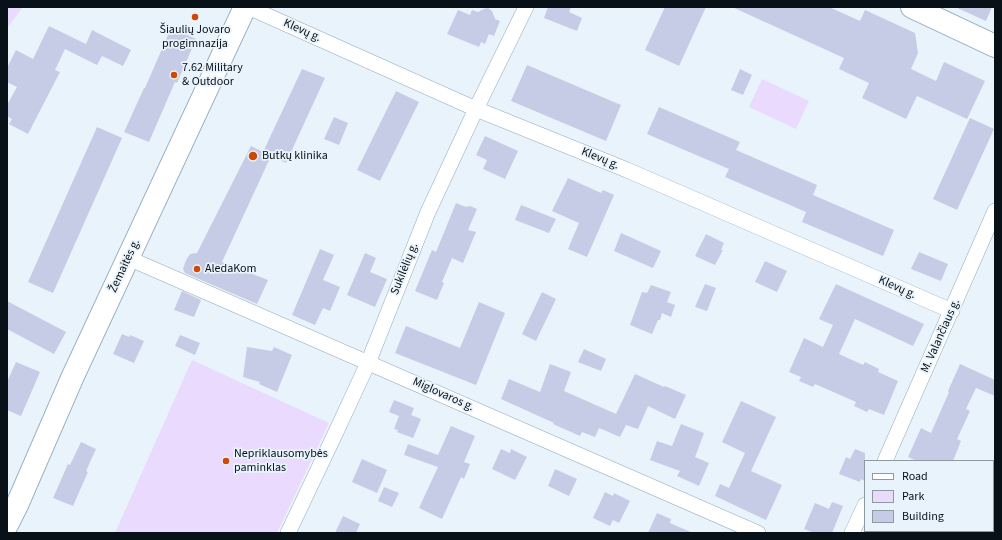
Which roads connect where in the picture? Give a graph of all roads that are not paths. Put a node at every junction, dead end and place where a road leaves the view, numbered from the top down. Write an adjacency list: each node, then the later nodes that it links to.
1 (245, 7): 8 (main road, Žemaitės g.)
2 (248, 7): 6 (street, Klevų g.)
3 (526, 7): 6 (street, Sukilėlių g.)
4 (912, 7): 5 (main road)
5 (995, 46)
6 (476, 109): 9 (street, Klevų g.); 10 (street, Sukilėlių g.)
7 (995, 211): 9 (street, M. Valančiaus g.)
8 (128, 258): 10 (street, Miglovaros g.); 13 (main road, Žemaitės g.)
9 (952, 311): 11 (street, M. Valančiaus g.)
10 (368, 363): 14 (street, Sukilėlių g.); 15 (street, Miglovaros g.)
11 (885, 460)
12 (864, 507): 16 (street)
13 (7, 526)
14 (288, 533)
15 (758, 533)
16 (852, 533)

